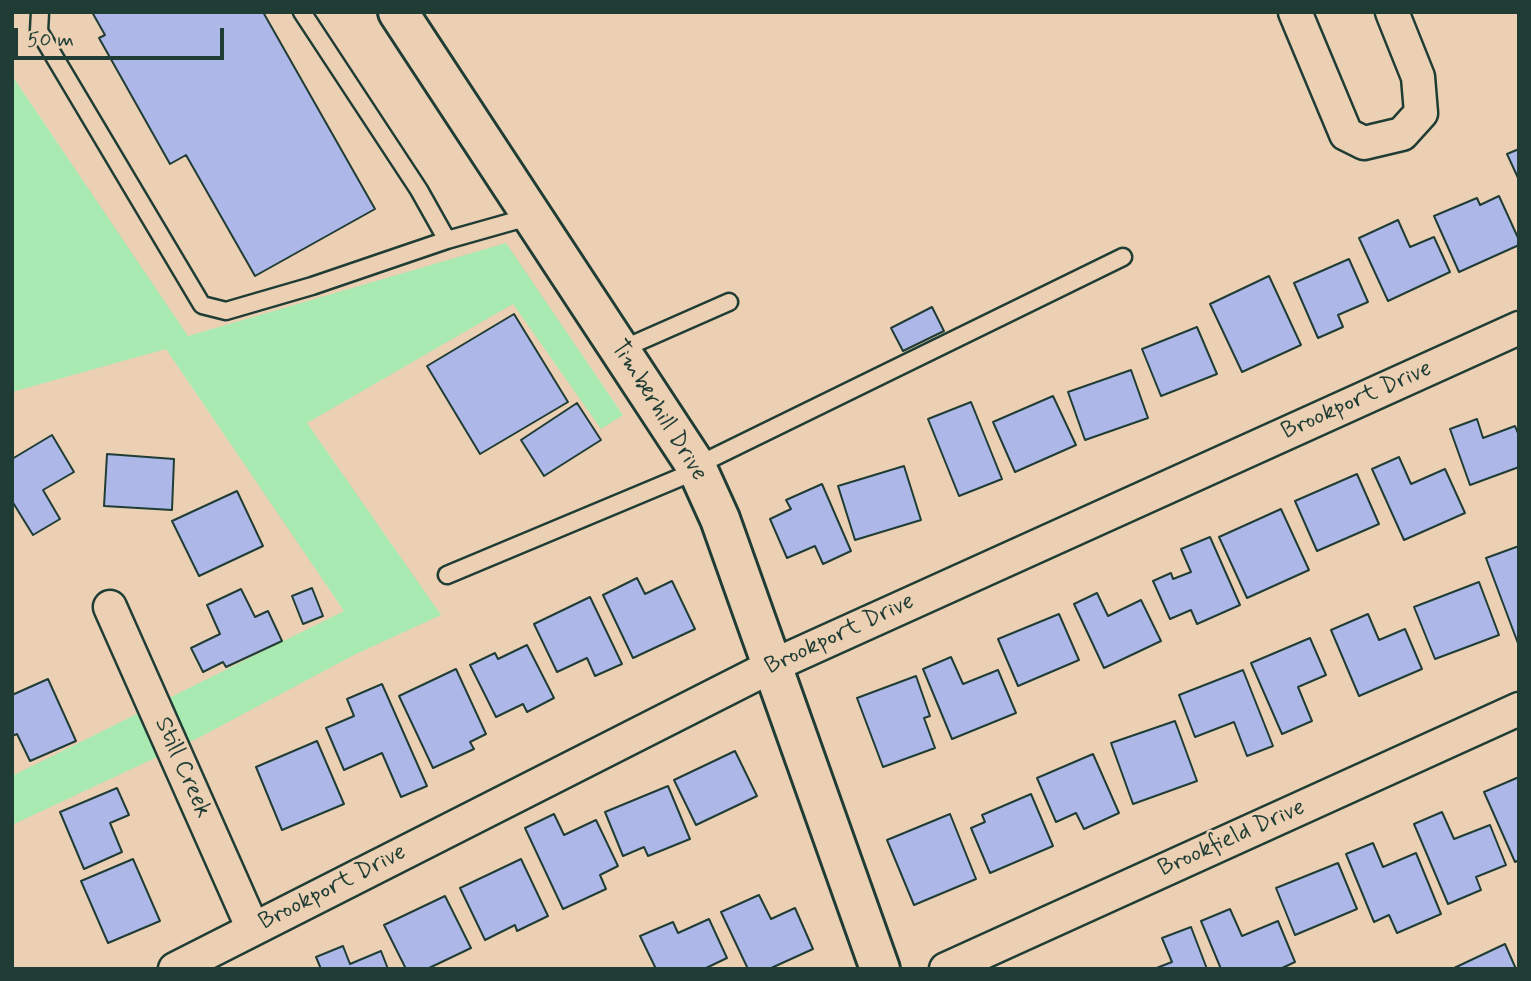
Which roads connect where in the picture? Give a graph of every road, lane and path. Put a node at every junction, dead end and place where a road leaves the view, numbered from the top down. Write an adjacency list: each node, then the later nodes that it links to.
1 (40, 12): 7 (lane)
2 (302, 12): 7 (lane)
3 (1295, 12): 4 (street)
4 (1392, 12)
5 (408, 16): 6 (street, Timberhill Drive)
6 (532, 216): 7 (lane); 11 (street, Timberhill Drive)
7 (447, 240)
8 (1123, 257): 12 (lane)
9 (729, 302): 11 (lane)
10 (1519, 328): 15 (street, Brookport Drive)
11 (620, 351): 12 (street, Timberhill Drive)
12 (697, 468): 13 (lane); 15 (street, Timberhill Drive)
13 (447, 575)
14 (110, 607): 17 (street, Still Creek)
15 (772, 666): 17 (street, Brookport Drive); 19 (street, Timberhill Drive)
16 (1519, 709): 20 (street, Brookfield Drive)
17 (253, 929): 18 (street, Brookport Drive)
18 (175, 969)
19 (880, 969)
20 (946, 969)

